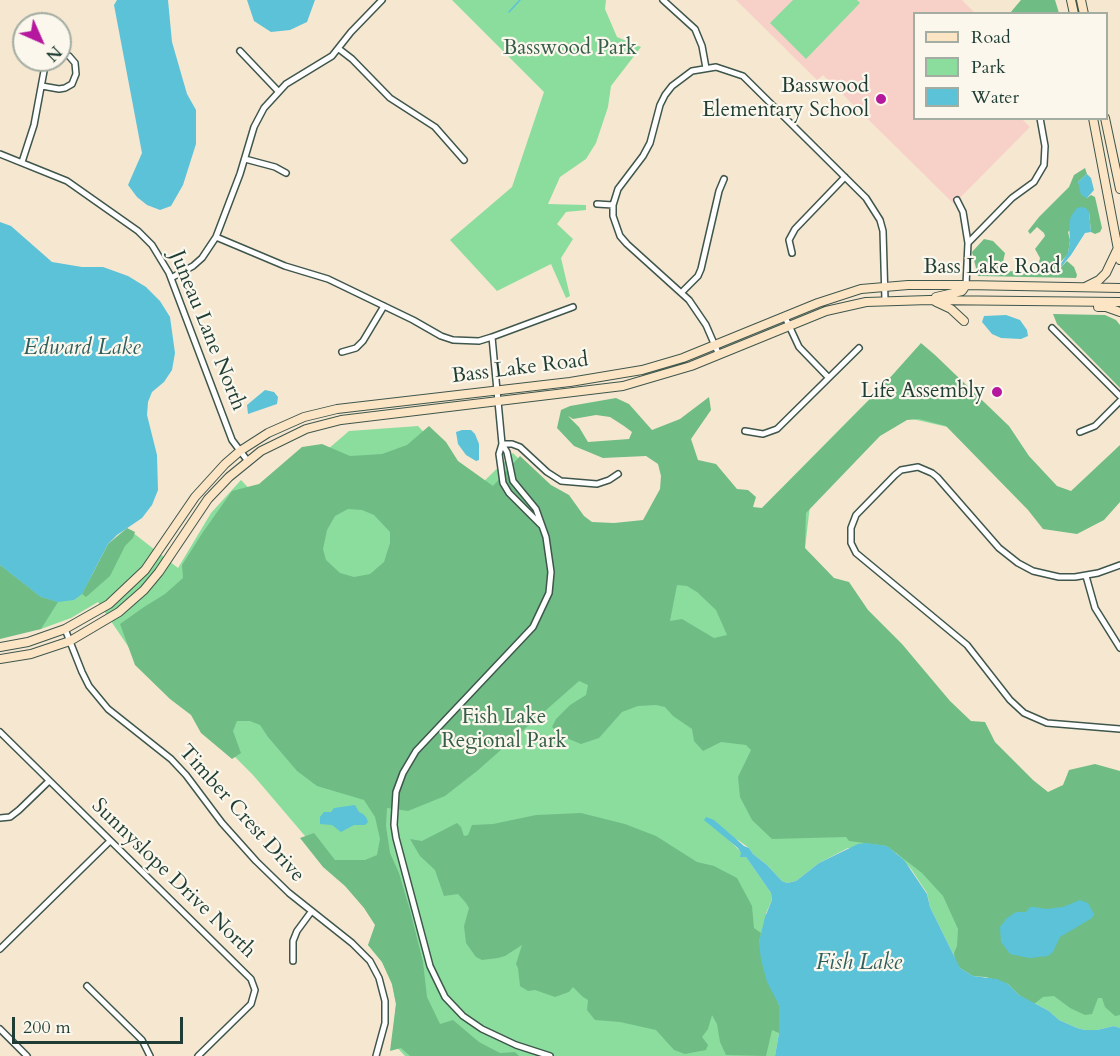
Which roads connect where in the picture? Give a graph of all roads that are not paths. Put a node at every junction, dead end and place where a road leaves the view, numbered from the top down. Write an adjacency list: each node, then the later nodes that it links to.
1 (382, 0): 3 (street)
2 (663, 0): 6 (street)
3 (339, 49): 9 (street); 15 (street)
4 (240, 51): 9 (street)
5 (72, 60): 8 (street)
6 (706, 68): 18 (street); 23 (street)
7 (44, 72): 8 (street)
8 (42, 86): 16 (street)
9 (278, 91): 14 (street)
10 (1040, 120): 25 (street)
11 (1093, 120): 26 (main road)
12 (1105, 120): 20 (main road)
13 (0, 154): 16 (street, Juneau Lane North)
14 (245, 159): 17 (street); 24 (street)
15 (464, 160)
16 (22, 162): 29 (street, Juneau Lane North)
17 (286, 173)
18 (845, 177): 27 (street); 31 (street)
19 (724, 179): 34 (street)
20 (1120, 189)
21 (957, 200): 25 (street)
22 (597, 204): 23 (street)
23 (613, 205): 34 (street)
24 (216, 237): 29 (street); 39 (street)
25 (968, 243): 30 (street)
26 (1118, 248): 28 (main road); 32 (main road)
27 (792, 253)
28 (1120, 260)
29 (171, 278): 59 (street, Juneau Lane North)
30 (966, 285): 31 (main road, Bass Lake Road); 32 (main road, Bass Lake Road); 36 (main road)
31 (885, 286): 35 (street); 42 (main road, Bass Lake Road)
32 (1085, 287): 33 (main road, Bass Lake Road)
33 (1120, 288)
34 (682, 292): 47 (street)
35 (885, 300): 36 (main road, Bass Lake Road); 44 (main road, Bass Lake Road)
36 (929, 300): 37 (main road, Bass Lake Road); 43 (main road)
37 (1010, 301): 38 (main road, Bass Lake Road); 41 (main road)
38 (1120, 302)
39 (384, 306): 46 (street); 49 (street)
40 (573, 307): 46 (street)
41 (1120, 312)
42 (785, 317): 44 (street); 47 (main road, Bass Lake Road)
43 (964, 321)
44 (789, 326): 50 (main road, Bass Lake Road); 51 (street)
45 (1052, 328): 53 (street)
46 (492, 337): 52 (street)
47 (716, 345): 50 (street); 52 (main road, Bass Lake Road)
48 (859, 348): 51 (street)
49 (342, 352)
50 (720, 355): 55 (main road, Bass Lake Road)
51 (828, 377): 56 (street)
52 (497, 390): 55 (street); 59 (main road, Bass Lake Road)
53 (1120, 396)
54 (1120, 401): 57 (street)
55 (498, 402): 58 (street); 60 (main road, Bass Lake Road)
56 (745, 431)
57 (1080, 432)
58 (502, 444): 61 (street); 62 (street); 62 (street)
59 (240, 451): 60 (street, Juneau Lane North); 65 (main road, Bass Lake Road)
60 (247, 460): 66 (main road, Bass Lake Road)
61 (618, 474)
62 (542, 526): 84 (street)
63 (1120, 565): 64 (street)
64 (1086, 576): 68 (street); 70 (street)
65 (64, 629): 66 (street, Timber Crest Drive); 67 (main road, Bass Lake Road)
66 (70, 641): 69 (main road, Bass Lake Road); 75 (street, Timber Crest Drive)
67 (0, 647)
68 (1120, 648)
69 (0, 659)
70 (1120, 729)
71 (0, 732): 72 (street, Sunnyslope Drive North)
72 (49, 781): 73 (street); 74 (street, Sunnyslope Drive North)
73 (0, 818)
74 (110, 841): 76 (street); 82 (street, Sunnyslope Drive North)
75 (311, 912): 77 (street); 83 (street, Timber Crest Drive)
76 (0, 949)
77 (293, 961)
78 (87, 986): 81 (street)
79 (0, 1029): 80 (street)
80 (27, 1056)
81 (150, 1056)
82 (198, 1056)
83 (376, 1056)
84 (550, 1056)

